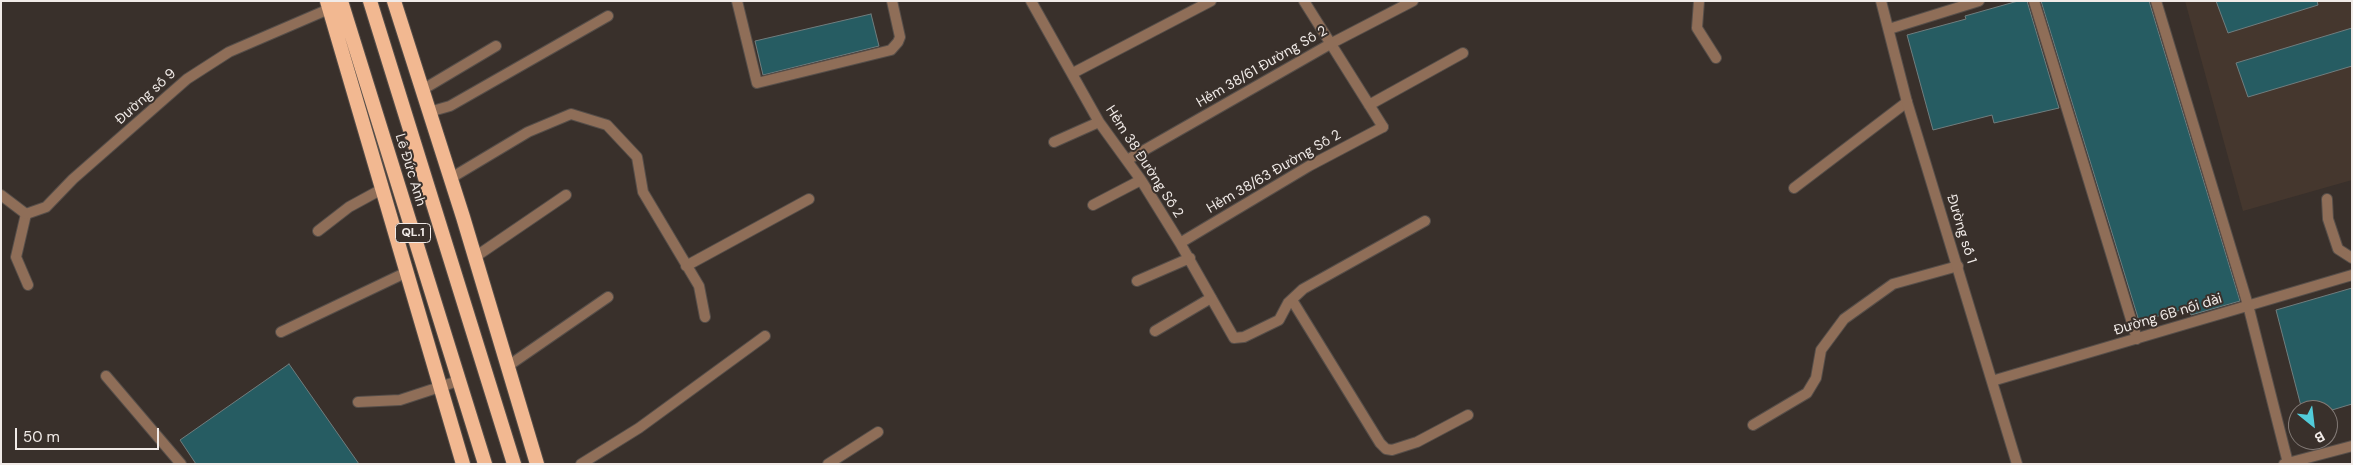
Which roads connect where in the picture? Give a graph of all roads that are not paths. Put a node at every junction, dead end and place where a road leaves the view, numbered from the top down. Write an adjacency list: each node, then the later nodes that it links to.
1 (341, 1): 63 (highway, Lê Đức Anh / QL.1)
2 (370, 1): 75 (highway, Lê Đức Anh / QL.1)
3 (394, 1): 23 (highway)
4 (737, 1): 5 (street)
5 (892, 1)
6 (1031, 1): 22 (street, Hẻm 38 Đường Số 2)
7 (1212, 1): 22 (street)
8 (1304, 1): 18 (street)
9 (1413, 1): 18 (street, Hẻm 38/61 Đường Số 2)
10 (1699, 1): 21 (street)
11 (1880, 1): 17 (street, Đường số 1)
12 (1979, 1): 17 (street)
13 (2034, 1): 60 (street)
14 (2156, 1): 55 (street)
15 (328, 5): 33 (highway, QL.1); 39 (street, Đường số 9)
16 (608, 16): 26 (street)
17 (1889, 29): 24 (street, Đường số 1)
18 (1332, 43): 25 (street); 29 (street, Hẻm 38/61 Đường Số 2)
19 (496, 46): 23 (street)
20 (1463, 53): 25 (street)
21 (1716, 58)
22 (1073, 73): 27 (street, Hẻm 38 Đường Số 2)
23 (422, 90): 26 (highway)
24 (1907, 102): 32 (street); 47 (street, Đường số 1)
25 (1369, 105): 42 (street, Hẻm 38/63 Đường Số 2)
26 (430, 112): 30 (highway)
27 (1099, 122): 28 (street); 29 (street, Hẻm 38 Đường Số 2)
28 (1054, 142)
29 (1127, 160): 31 (street, Hẻm 38 Đường Số 2)
30 (451, 178): 43 (highway); 46 (street)
31 (1141, 180): 38 (street); 42 (street, Hẻm 38 Đường Số 2)
32 (1794, 188)
33 (382, 189): 41 (street); 48 (highway, QL.1)
34 (1, 195): 39 (street)
35 (566, 195): 43 (street)
36 (2327, 198): 45 (street)
37 (809, 199): 46 (street)
38 (1093, 205)
39 (26, 214): 51 (street)
40 (1425, 221): 54 (street)
41 (318, 231)
42 (1180, 243): 44 (street, Hẻm 38 Đường Số 2)
43 (475, 257): 61 (highway)
44 (1190, 258): 50 (street); 53 (street, Hẻm 38 Đường Số 2)
45 (2352, 258)
46 (686, 266): 56 (street)
47 (1958, 266): 64 (street, Đường số 1); 68 (street)
48 (407, 272): 58 (street); 65 (highway, QL.1)
49 (2352, 275): 55 (street, Đường 6B nối dài)
50 (1137, 281)
51 (28, 285)
52 (608, 297): 61 (street)
53 (1211, 298): 54 (street, Hẻm 38 Đường Số 2); 57 (street)
54 (1292, 300): 67 (street)
55 (2248, 305): 60 (street, Đường 6B nối dài); 71 (street)
56 (705, 317)
57 (1155, 331)
58 (281, 332)
59 (765, 336): 77 (street)
60 (2137, 339): 64 (street, Đường 6B nối dài)
61 (508, 366): 76 (highway)
62 (106, 376): 72 (street)
63 (458, 381): 65 (street); 74 (highway, Lê Đức Anh / QL.1)
64 (1992, 382): 79 (street, Đường số 1)
65 (441, 387): 66 (street); 73 (highway, QL.1)
66 (358, 402)
67 (1468, 415)
68 (1753, 426)
69 (878, 432): 78 (street)
70 (2352, 446): 71 (street)
71 (2286, 463)
72 (180, 464)
73 (463, 464)
74 (485, 464)
75 (514, 464)
76 (537, 464)
77 (581, 464)
78 (828, 464)
79 (2017, 464)

